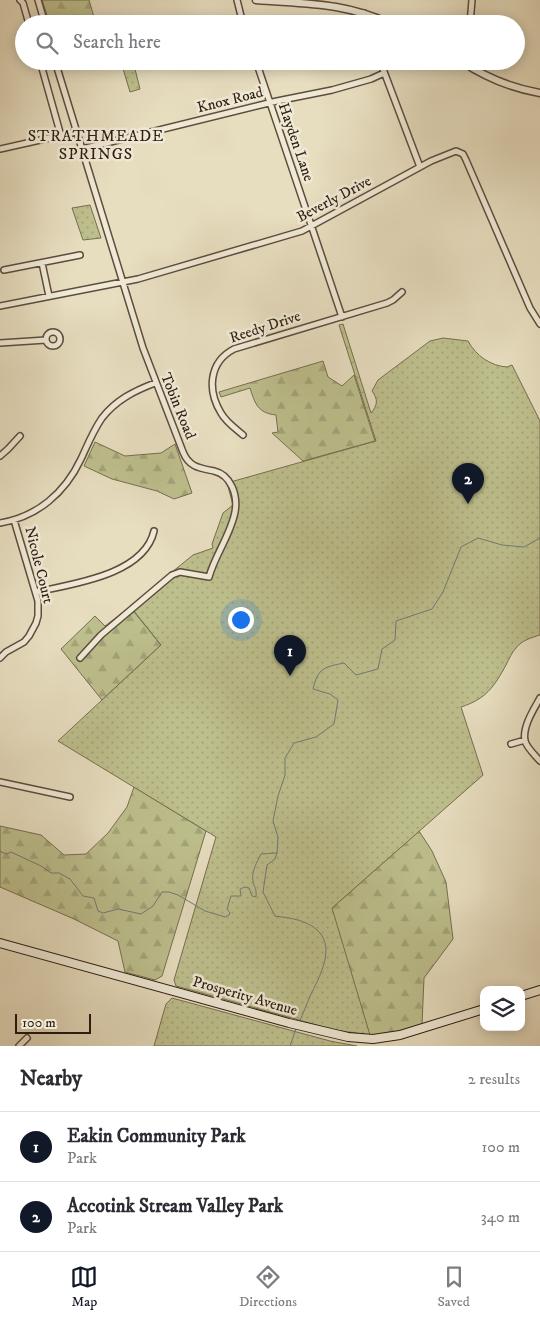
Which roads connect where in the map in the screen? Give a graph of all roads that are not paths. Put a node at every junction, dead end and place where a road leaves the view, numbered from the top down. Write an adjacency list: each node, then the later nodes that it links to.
1 (20, 0): 7 (street)
2 (38, 0): 8 (street)
3 (237, 0): 9 (street)
4 (256, 0): 6 (street)
5 (472, 0): 11 (street)
6 (364, 13): 10 (street)
7 (26, 15)
8 (42, 15)
9 (241, 15)
10 (369, 15)
11 (471, 15)
12 (43, 70): 21 (street)
13 (58, 70): 20 (street, Tobin Road)
14 (259, 70): 19 (street, Hayden Lane)
15 (383, 70): 17 (street)
16 (477, 70): 18 (street)
17 (384, 73): 19 (street, Knox Road); 24 (street)
18 (540, 93)
19 (270, 103): 23 (street, Knox Road); 25 (street, Hayden Lane)
20 (76, 132): 21 (street); 23 (street, Tobin Road)
21 (61, 136): 22 (street)
22 (0, 149)
23 (82, 149): 29 (street, Tobin Road)
24 (420, 167): 25 (street, Beverly Drive); 34 (street, Beverly Drive)
25 (312, 227): 29 (street, Beverly Drive); 33 (street, Hayden Lane)
26 (80, 255): 27 (street)
27 (42, 263): 28 (street); 31 (street)
28 (4, 270)
29 (122, 282): 31 (street, Beverly Drive); 37 (street, Tobin Road)
30 (402, 292): 33 (street, Reedy Drive)
31 (49, 296): 32 (street, Beverly Drive)
32 (0, 306)
33 (342, 316): 38 (street, Reedy Drive)
34 (540, 324)
35 (46, 340): 36 (street)
36 (0, 342)
37 (155, 382): 41 (street); 46 (street, Tobin Road)
38 (243, 435)
39 (20, 436): 40 (street)
40 (0, 456)
41 (14, 520): 42 (street); 44 (street, Nicole Court)
42 (0, 523)
43 (154, 531): 44 (street)
44 (36, 592): 45 (street, Nicole Court)
45 (0, 658)
46 (80, 658)
47 (540, 698): 48 (street)
48 (525, 740): 49 (street); 50 (street)
49 (511, 744)
50 (540, 761)
51 (0, 782): 52 (street)
52 (70, 797)
53 (0, 943): 56 (main road, Prosperity Avenue)
54 (540, 990): 55 (main road)
55 (525, 995)
56 (480, 1010)
57 (27, 1038): 58 (street)
58 (19, 1046)

